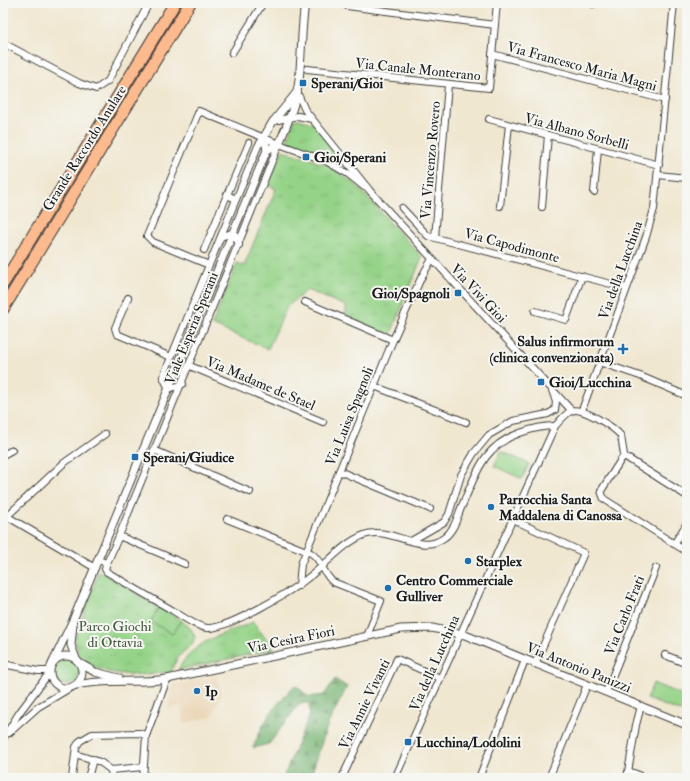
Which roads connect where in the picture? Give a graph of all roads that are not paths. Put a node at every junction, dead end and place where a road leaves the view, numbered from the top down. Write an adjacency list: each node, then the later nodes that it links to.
1 (149, 3): 11 (street)
2 (175, 3): 53 (highway, Grande Raccordo Anulare)
3 (190, 3): 60 (highway, Grande Raccordo Anulare)
4 (263, 3): 12 (street)
5 (296, 3): 9 (street)
6 (349, 3): 10 (street)
7 (497, 3): 10 (street, Via Canale Monterano)
8 (674, 3): 17 (street, Via della Lucchina)
9 (305, 6): 16 (street, Viale Esperia Sperani)
10 (495, 24): 13 (street, Via Canale Monterano)
11 (3, 43)
12 (232, 53)
13 (492, 54): 15 (street, Via Canale Monterano); 17 (street, Via Francesco Maria Magni)
14 (307, 69): 15 (street, Via Canale Monterano)
15 (448, 85): 47 (street, Via Vincenzo Rovero)
16 (297, 92): 18 (street, Viale Esperia Sperani); 19 (street, Via Vivi Gioi); 21 (street, Viale Esperia Sperani)
17 (665, 100): 29 (street, Via della Lucchina)
18 (291, 117): 19 (street); 21 (street); 26 (street, Viale Esperia Sperani)
19 (312, 119): 35 (street, Via Vivi Gioi)
20 (489, 119): 22 (street, Via Albano Sorbelli)
21 (273, 121): 24 (street, Viale Esperia Sperani)
22 (509, 125): 23 (street, Via Albano Sorbelli); 42 (street)
23 (548, 135): 27 (street, Via Albano Sorbelli); 43 (street)
24 (264, 137): 26 (street, Via Vivi Gioi); 28 (street); 36 (street, Viale Esperia Sperani); 51 (street, Via Vivi Gioi)
25 (249, 143): 34 (street)
26 (279, 144): 28 (street); 32 (street, Viale Esperia Sperani); 35 (street, Via Vivi Gioi)
27 (598, 149): 29 (street, Via Albano Sorbelli); 37 (street)
28 (267, 150): 33 (street, Viale Esperia Sperani)
29 (659, 165): 30 (street, Via della Lucchina)
30 (658, 175): 31 (street); 54 (street, Via della Lucchina)
31 (687, 178)
32 (266, 179): 33 (street); 48 (street, Viale Esperia Sperani)
33 (253, 184): 45 (street, Viale Esperia Sperani)
34 (230, 188): 36 (street); 38 (street)
35 (370, 191): 50 (street, Via Vivi Gioi)
36 (239, 192): 39 (street, Viale Esperia Sperani)
37 (594, 192)
38 (228, 195): 39 (street); 40 (street)
39 (236, 199): 41 (street, Viale Esperia Sperani)
40 (225, 202): 41 (street); 49 (street)
41 (234, 206): 46 (street, Viale Esperia Sperani)
42 (500, 206)
43 (542, 207)
44 (402, 208): 47 (street, Via Capodimonte)
45 (234, 232): 46 (street); 48 (street); 58 (street, Viale Esperia Sperani)
46 (221, 237): 51 (street, Viale Esperia Sperani)
47 (435, 237): 52 (street, Via Capodimonte)
48 (239, 245): 57 (street, Viale Esperia Sperani)
49 (204, 250)
50 (432, 259): 62 (street, Via Luisa Spagnoli); 69 (street, Via Vivi Gioi)
51 (209, 265): 55 (street, Viale Esperia Sperani)
52 (582, 276): 54 (street, Via Capodimonte); 61 (street)
53 (3, 284)
54 (626, 288): 64 (street, Via della Lucchina)
55 (198, 292): 58 (street); 63 (street, Viale Esperia Sperani)
56 (128, 298): 63 (street)
57 (217, 299): 58 (street); 65 (street, Viale Esperia Sperani)
58 (205, 302): 68 (street, Viale Esperia Sperani)
59 (305, 302): 62 (street)
60 (3, 309)
61 (535, 311)
62 (393, 340): 67 (street, Via Luisa Spagnoli)
63 (171, 358): 68 (street, Viale Esperia Sperani)
64 (599, 362): 70 (street); 71 (street, Via della Lucchina)
65 (190, 366): 66 (street, Viale Esperia Sperani); 73 (street, Via Madame de Stael)
66 (183, 384): 68 (street); 79 (street, Viale Esperia Sperani)
67 (374, 386): 74 (street); 85 (street, Via Luisa Spagnoli)
68 (169, 389): 75 (street, Viale Esperia Sperani)
69 (552, 389): 72 (street, Via Vivi Gioi); 77 (street)
70 (687, 396)
71 (582, 410): 72 (street); 84 (street)
72 (572, 411): 76 (street, Via della Lucchina)
73 (324, 422)
74 (466, 422)
75 (155, 423): 79 (street); 87 (street, Viale Esperia Sperani)
76 (555, 426): 80 (street); 93 (street, Via della Lucchina)
77 (496, 430): 80 (street); 96 (street)
78 (105, 434): 91 (street)
79 (160, 437): 82 (street, Viale Esperia Sperani)
80 (501, 441): 96 (street)
81 (12, 450): 83 (street)
82 (154, 450): 86 (street, Viale Esperia Sperani); 88 (street)
83 (3, 455)
84 (624, 456): 89 (street); 97 (street)
85 (339, 471): 90 (street); 98 (street, Via Luisa Spagnoli)
86 (144, 476): 87 (street); 95 (street, Viale Esperia Sperani)
87 (131, 481): 100 (street, Viale Esperia Sperani)
88 (250, 492)
89 (687, 496)
90 (430, 509)
91 (5, 516): 104 (street)
92 (227, 519): 98 (street)
93 (512, 519): 108 (street, Via della Lucchina); 115 (street)
94 (687, 523): 97 (street)
95 (120, 536): 101 (street, Viale Esperia Sperani); 102 (street)
96 (410, 541): 103 (street)
97 (674, 544): 99 (street)
98 (307, 551): 103 (street); 106 (street, Via Luisa Spagnoli)
99 (687, 552)
100 (98, 560): 101 (street); 104 (street, Viale Esperia Sperani)
101 (107, 563): 106 (street)
102 (185, 564)
103 (322, 566): 106 (street); 109 (street)
104 (95, 568): 107 (street, Viale Esperia Sperani)
105 (656, 568): 124 (street, Via Carlo Frati)
106 (299, 586)
107 (73, 620): 112 (street, Viale Esperia Sperani); 113 (street, Viale Esperia Sperani)
108 (460, 634): 109 (street, Via Cesira Fiori); 111 (street, Via Antonio Panizzi); 118 (street, Via della Lucchina)
109 (367, 636): 119 (street, Via Cesira Fiori)
110 (666, 655): 116 (street)
111 (525, 660): 115 (street, Via Antonio Panizzi); 140 (street)
112 (53, 662): 113 (street); 117 (street)
113 (79, 662): 120 (street, Via Cesira Fiori); 121 (street)
114 (3, 664): 117 (street)
115 (534, 664): 122 (street, Via Antonio Panizzi)
116 (687, 664)
117 (50, 671): 123 (street); 128 (street)
118 (440, 678): 138 (street, Via Annie Vivanti); 139 (street, Via della Lucchina)
119 (168, 679): 120 (street, Via Cesira Fiori); 127 (street)
120 (127, 681): 121 (street, Via Cesira Fiori)
121 (77, 685): 123 (street)
122 (587, 685): 124 (street, Via Antonio Panizzi); 141 (street)
123 (70, 688): 128 (street)
124 (606, 692): 125 (street, Via Antonio Panizzi)
125 (641, 706): 126 (street, Via Antonio Panizzi); 133 (street)
126 (687, 725)
127 (146, 736): 129 (street); 131 (street)
128 (4, 738)
129 (75, 754): 130 (street); 134 (street)
130 (93, 759): 132 (street); 135 (street)
131 (143, 767): 132 (street); 137 (street)
132 (111, 770): 136 (street)
133 (628, 771): 142 (street); 143 (street)
134 (72, 778)
135 (88, 778)
136 (112, 778)
137 (143, 778)
138 (342, 778)
139 (395, 778)
140 (479, 778)
141 (549, 778)
142 (627, 778)
143 (647, 778)

